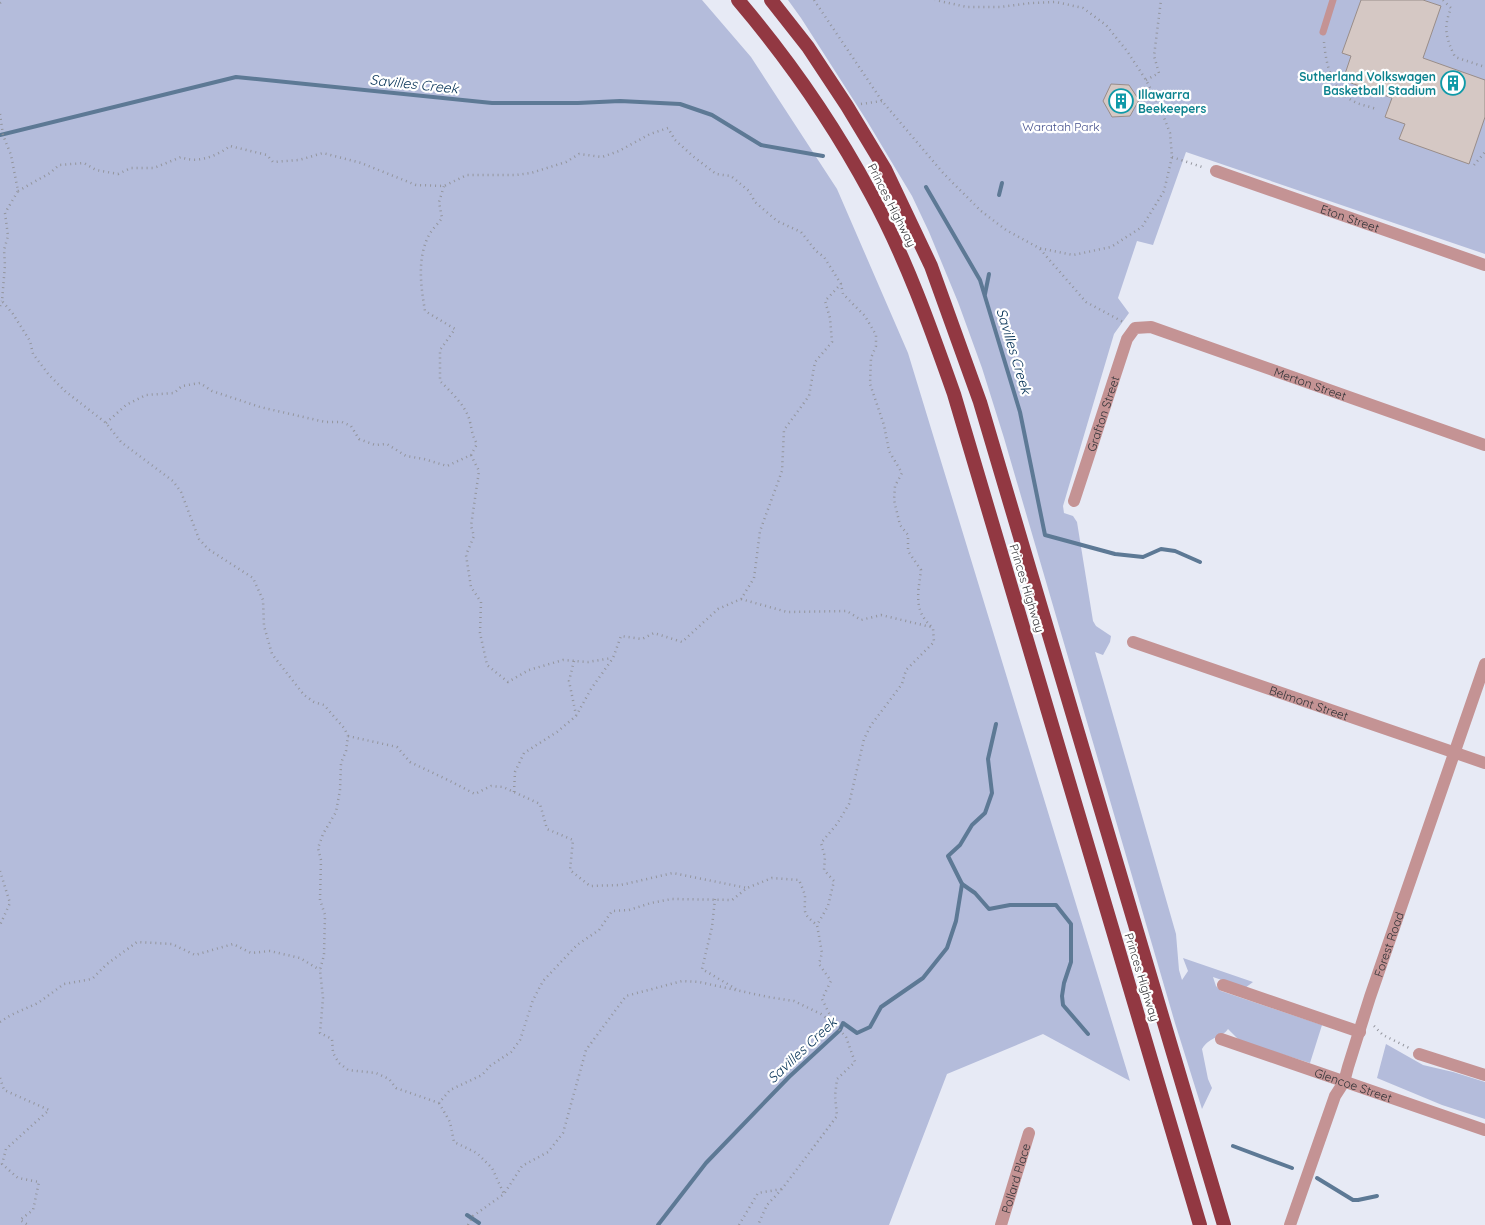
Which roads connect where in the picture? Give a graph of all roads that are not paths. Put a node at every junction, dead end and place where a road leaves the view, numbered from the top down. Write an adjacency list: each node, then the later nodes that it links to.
1 (738, 0): 23 (highway, Princes Highway)
2 (771, 0): 24 (highway, Princes Highway)
3 (1333, 0): 4 (lane)
4 (1323, 32)
5 (1216, 171): 6 (street, Eton Street)
6 (1485, 265)
7 (1135, 328): 8 (street, Merton Street); 9 (street, Grafton Street)
8 (1485, 445)
9 (1074, 501)
10 (1133, 642): 12 (street, Belmont Street)
11 (1485, 664): 12 (street, Forest Road)
12 (1456, 752): 13 (street, Belmont Street); 15 (street, Forest Road)
13 (1485, 763)
14 (1223, 985): 15 (street)
15 (1360, 1032): 19 (street, Forest Road)
16 (1221, 1040): 19 (street, Glencoe Street)
17 (1419, 1054): 18 (street)
18 (1485, 1076)
19 (1344, 1082): 20 (street, Glencoe Street); 25 (street, Forest Road)
20 (1485, 1130)
21 (1028, 1132): 22 (street, Pollard Place)
22 (1000, 1225)
23 (1200, 1225)
24 (1224, 1225)
25 (1290, 1225)

